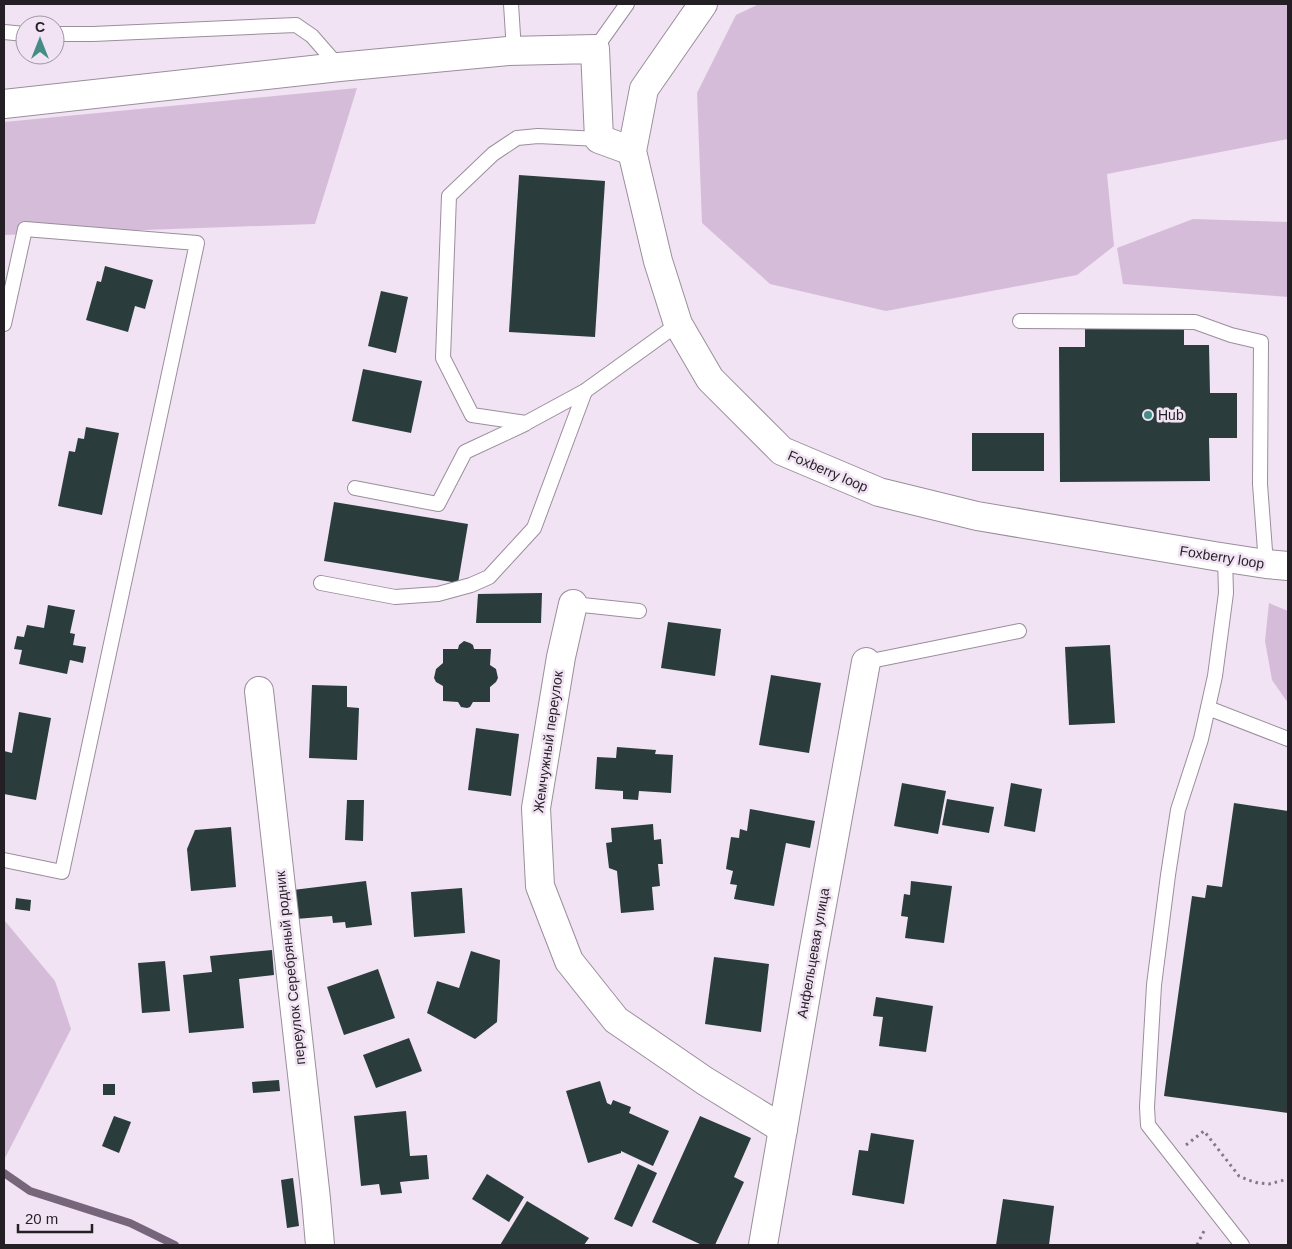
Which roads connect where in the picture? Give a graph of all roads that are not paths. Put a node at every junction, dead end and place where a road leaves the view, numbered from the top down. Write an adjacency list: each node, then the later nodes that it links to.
1 (511, 4): 6 (lane)
2 (627, 4): 5 (lane)
3 (703, 4): 10 (street, Foxberry loop)
4 (65, 34): 7 (lane)
5 (595, 49): 6 (street); 9 (street)
6 (514, 51): 7 (street)
7 (339, 67): 8 (street)
8 (4, 104)
9 (599, 140): 10 (street); 15 (lane)
10 (632, 151): 13 (street, Foxberry loop)
11 (1020, 321): 18 (lane)
12 (4, 324): 27 (lane)
13 (678, 324): 14 (lane); 17 (street, Foxberry loop)
14 (585, 391): 15 (lane); 19 (lane)
15 (526, 423): 16 (lane)
16 (355, 488)
17 (1225, 558): 18 (street, Foxberry loop); 25 (lane)
18 (1277, 565)
19 (321, 583)
20 (573, 604): 21 (lane); 28 (street, Жемчужный переулок)
21 (639, 611)
22 (1019, 631): 23 (lane)
23 (866, 662): 28 (street, Анфельцевая улица)
24 (259, 691): 29 (street, переулок Серебряный родник)
25 (1208, 708): 26 (lane); 31 (lane)
26 (1288, 739)
27 (4, 860)
28 (783, 1128): 30 (street, Анфельцевая улица)
29 (320, 1245)
30 (763, 1245)
31 (1242, 1245)

